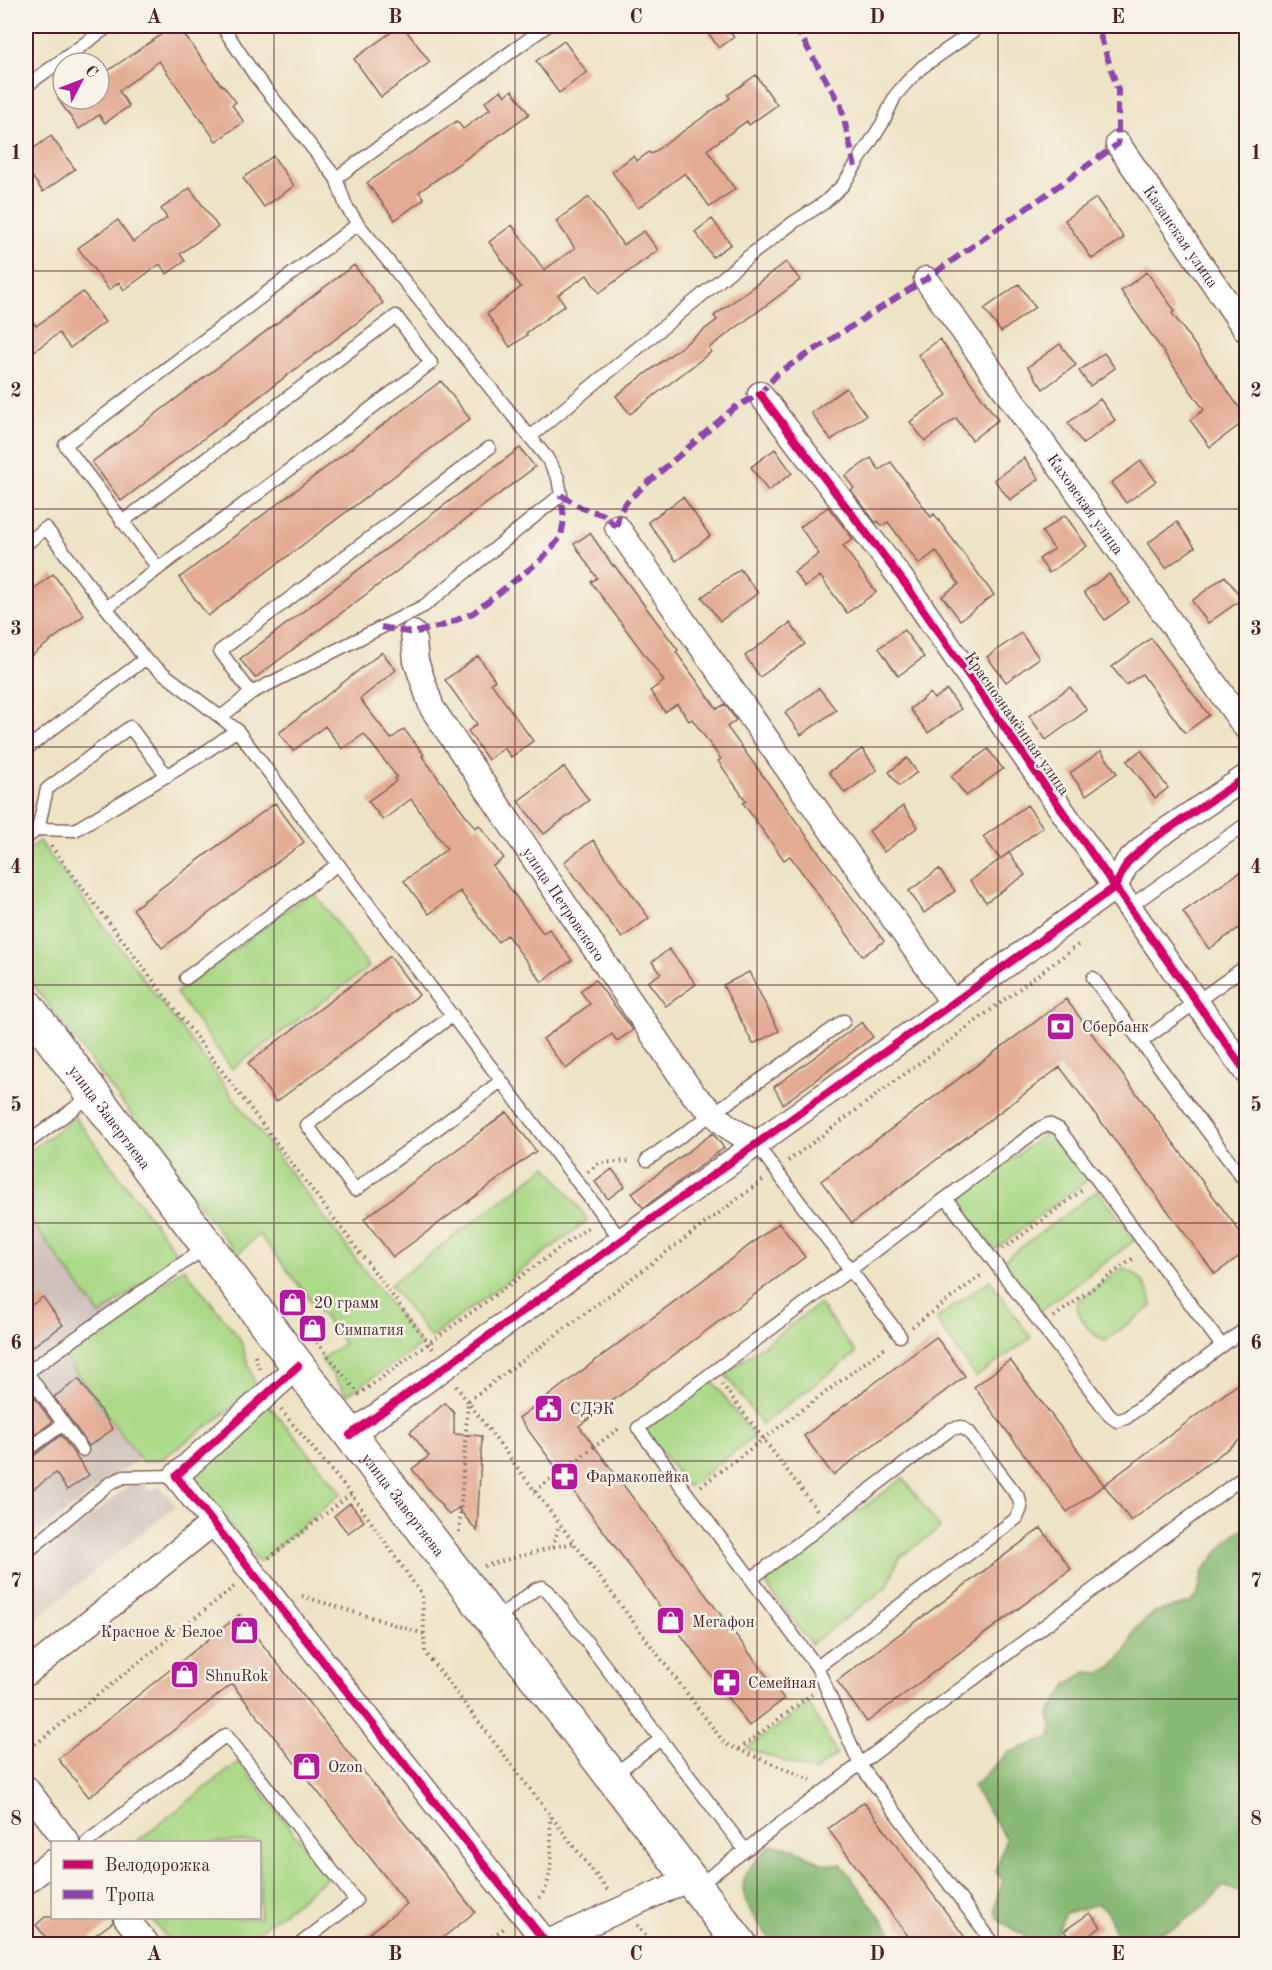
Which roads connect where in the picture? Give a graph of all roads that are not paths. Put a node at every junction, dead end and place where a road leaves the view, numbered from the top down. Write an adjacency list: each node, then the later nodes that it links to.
1 (109, 26): 5 (lane)
2 (222, 26): 7 (lane)
3 (548, 26): 7 (lane)
4 (981, 26): 12 (lane)
5 (26, 86)
6 (1118, 144): 10 (street, Казанская улица)
7 (336, 178): 8 (lane)
8 (358, 224): 12 (lane); 14 (lane)
9 (926, 279): 23 (street, Каховская улица)
10 (1246, 330)
11 (760, 394): 32 (street, Краснознамённая улица)
12 (530, 437): 21 (lane)
13 (489, 448): 21 (lane)
14 (122, 522): 17 (lane); 17 (lane)
15 (617, 527): 38 (street)
16 (26, 544): 18 (lane)
17 (158, 568): 18 (lane)
18 (106, 608): 20 (lane)
19 (413, 633): 46 (street, улица Петровского)
20 (145, 659): 22 (lane); 25 (lane)
21 (251, 693): 22 (lane)
22 (220, 717): 24 (lane)
23 (1246, 728)
24 (237, 730): 26 (lane); 31 (lane)
25 (26, 749)
26 (167, 776): 29 (lane); 29 (lane)
27 (1246, 777): 32 (street)
28 (1246, 824): 33 (lane)
29 (38, 829): 30 (lane)
30 (26, 838)
31 (338, 864): 35 (lane); 40 (lane)
32 (1114, 887): 33 (street, Краснознамённая улица); 38 (street)
33 (1129, 907): 37 (street, Краснознамённая улица)
34 (1246, 966): 37 (lane)
35 (186, 978)
36 (1093, 978): 42 (lane)
37 (1196, 1001): 42 (lane); 43 (street, Краснознамённая улица)
38 (953, 1003): 48 (street)
39 (26, 1005): 45 (main road, улица Завертяева)
40 (453, 1016): 44 (lane); 44 (lane)
41 (844, 1021): 46 (lane)
42 (1141, 1042): 50 (lane)
43 (1246, 1072)
44 (501, 1081): 52 (lane)
45 (93, 1094): 47 (lane); 53 (main road, улица Завертяева)
46 (712, 1114): 48 (street, улица Петровского); 49 (lane)
47 (26, 1144)
48 (756, 1144): 52 (street); 54 (lane)
49 (647, 1160)
50 (1246, 1183)
51 (946, 1198): 54 (lane); 57 (lane); 57 (lane)
52 (622, 1241): 61 (street)
53 (207, 1246): 58 (main road, улица Завертяева); 59 (lane)
54 (850, 1269): 56 (lane); 68 (lane)
55 (1246, 1328): 57 (lane)
56 (900, 1336)
57 (1222, 1346)
58 (298, 1366): 61 (main road, улица Завертяева); 65 (street)
59 (26, 1372): 60 (lane)
60 (63, 1424): 62 (lane); 63 (lane)
61 (350, 1436): 69 (main road, улица Завертяева)
62 (82, 1450)
63 (26, 1451)
64 (1246, 1475): 73 (lane)
65 (176, 1476): 66 (street); 67 (lane)
66 (213, 1523): 71 (street); 85 (street)
67 (26, 1553)
68 (751, 1579): 70 (lane); 70 (lane)
69 (492, 1622): 72 (lane); 74 (main road, улица Завертяева)
70 (817, 1667): 73 (lane)
71 (26, 1674)
72 (661, 1739): 74 (lane); 78 (lane)
73 (860, 1765): 78 (lane); 87 (lane)
74 (610, 1777): 81 (main road, улица Завертяева)
75 (26, 1788): 76 (street)
76 (66, 1841)
77 (88, 1841): 84 (lane)
78 (745, 1850): 81 (lane)
79 (51, 1863): 80 (street)
80 (26, 1882)
81 (692, 1883): 85 (street); 86 (main road, улица Завертяева)
82 (128, 1919): 83 (street)
83 (147, 1944)
84 (300, 1944)
85 (546, 1944)
86 (740, 1944)
87 (994, 1944)

